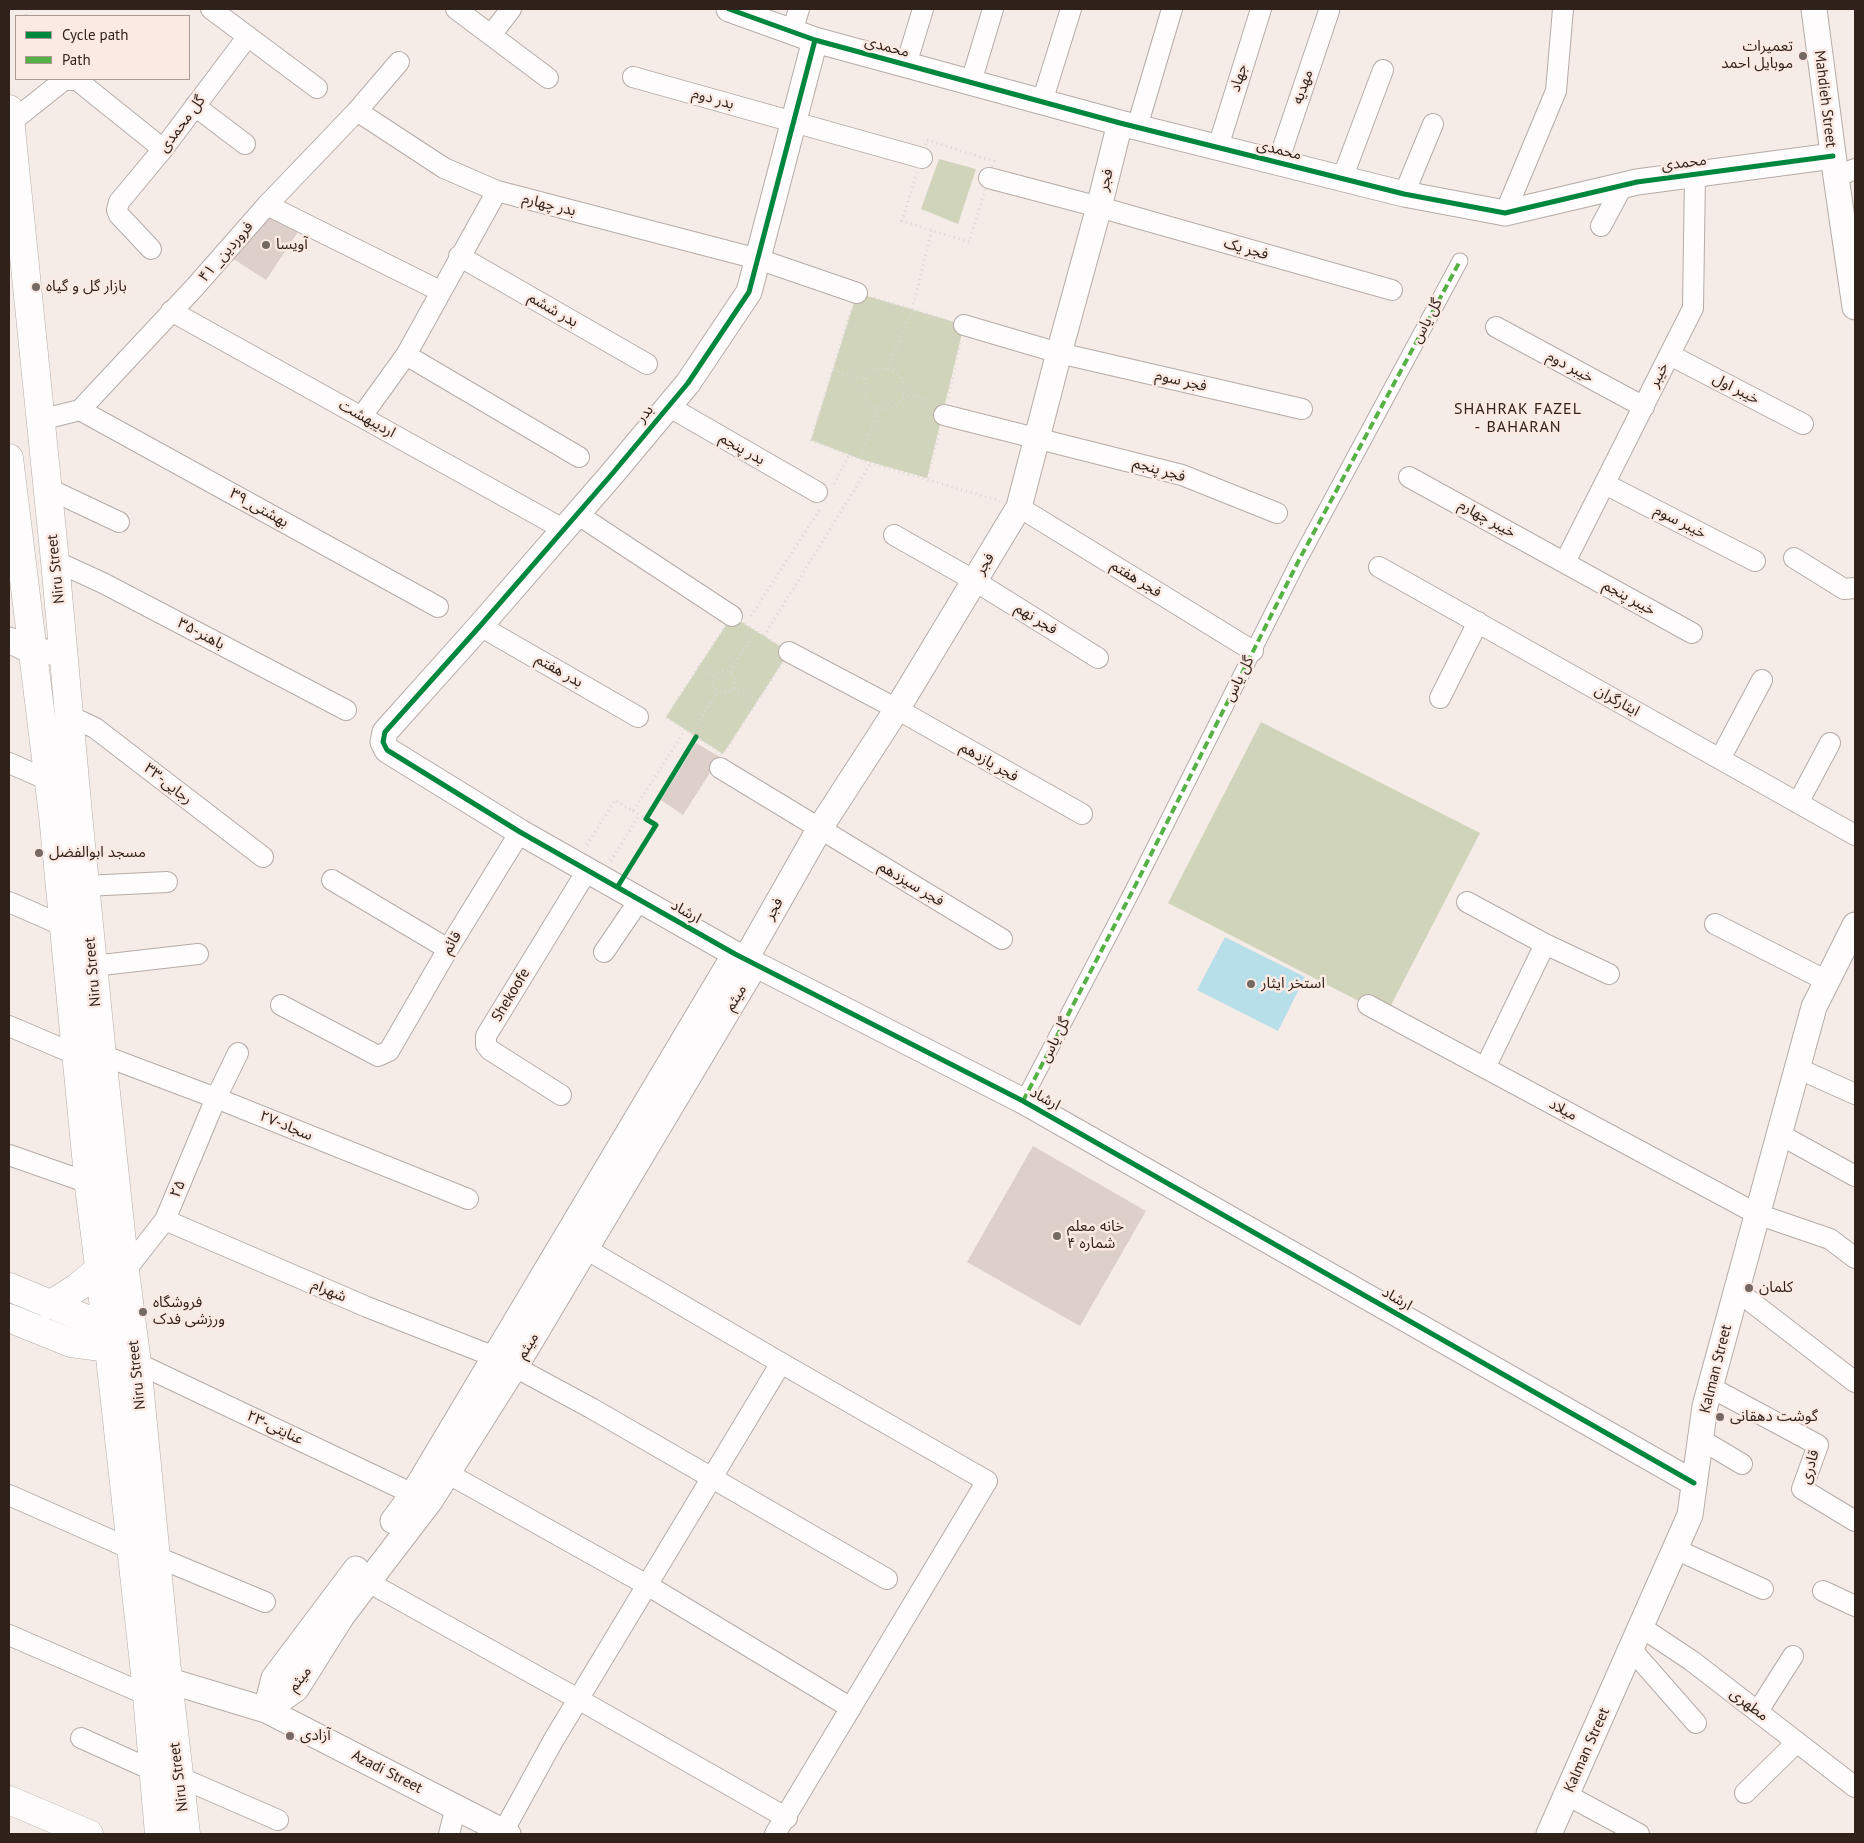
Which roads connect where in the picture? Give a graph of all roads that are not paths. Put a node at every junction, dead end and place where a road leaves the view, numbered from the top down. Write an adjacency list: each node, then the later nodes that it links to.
1 (211, 9): 15 (street)
2 (456, 9): 14 (street)
3 (511, 9): 14 (street)
4 (729, 9): 13 (street, محمدی)
5 (922, 9): 18 (street)
6 (993, 9): 24 (street)
7 (1071, 9): 26 (street)
8 (1172, 9): 32 (street)
9 (1261, 9): 34 (street, جهاد)
10 (1563, 9): 47 (street)
11 (1814, 9): 38 (street, Mahdieh Street)
12 (1329, 11): 37 (street, مهدیه)
13 (795, 20): 16 (street, محمدی)
14 (491, 35): 21 (street)
15 (248, 36): 25 (street); 27 (street, گل محمدی)
16 (815, 40): 18 (street, محمدی); 30 (street, بدر)
17 (399, 62): 28 (street, ۴۱ _فروردین)
18 (906, 65): 24 (street, محمدی)
19 (1383, 70): 41 (street)
20 (633, 77): 30 (street, بدر دوم)
21 (548, 78)
22 (64, 80): 29 (street)
23 (77, 80): 35 (street)
24 (971, 82): 26 (street, محمدی)
25 (318, 88)
26 (1042, 102): 32 (street, محمدی)
27 (195, 106): 33 (street); 35 (street, گل محمدی)
28 (357, 111): 43 (street, بدر چهارم); 45 (street, ۴۱ _فروردین)
29 (10, 116): 70 (main road, Niru Street)
30 (793, 122): 36 (street, بدر دوم); 51 (street, بدر)
31 (1433, 124): 44 (street)
32 (1128, 125): 34 (street, محمدی); 46 (street, فجر)
33 (245, 144)
34 (1218, 147): 37 (street, محمدی)
35 (163, 149): 49 (street, گل محمدی)
36 (922, 158)
37 (1278, 162): 41 (street, محمدی)
38 (1841, 167): 39 (street, محمدی); 56 (street, Mahdieh Street)
39 (1695, 174): 42 (street, محمدی); 62 (street, خیبر)
40 (989, 178): 46 (street, فجر یک)
41 (1342, 179): 44 (street, محمدی)
42 (1623, 185): 47 (street, محمدی); 48 (street)
43 (497, 191): 50 (street); 51 (street, بدر چهارم)
44 (1404, 194): 47 (street, محمدی)
45 (267, 205): 54 (street); 57 (street, ۴۱ _فروردین)
46 (1100, 207): 53 (street, فجر یک); 60 (street, فجر)
47 (1505, 213)
48 (1601, 226)
49 (151, 249)
50 (459, 256): 54 (street); 63 (street, بدر ششم)
51 (758, 259): 55 (street, بدر چهارم); 64 (street, بدر)
52 (1460, 261): 97 (street, گل یاس)
53 (1392, 290)
54 (440, 291): 61 (street)
55 (857, 293)
56 (1855, 308)
57 (171, 311): 68 (street, ۴۱ _فروردین); 69 (street, اردیبهشت)
58 (964, 326): 60 (street, فجر سوم)
59 (1496, 327): 65 (street, خیبر دوم)
60 (1059, 353): 67 (street, فجر سوم); 72 (street, فجر)
61 (406, 355): 69 (street); 73 (street)
62 (1670, 355): 65 (street, خیبر); 71 (street, خیبر اول)
63 (647, 364)
64 (668, 406): 78 (street, بدر پنجم); 81 (street, بدر)
65 (1644, 407): 76 (street, خیبر)
66 (941, 409): 72 (street, فجر پنجم)
67 (1302, 409)
68 (80, 410): 70 (street); 91 (street, ۳۹_بهشتی)
69 (362, 416): 81 (street, اردیبهشت)
70 (40, 420): 77 (main road, Niru Street)
71 (1803, 424)
72 (1037, 438): 79 (street, فجر); 80 (street, فجر پنجم)
73 (579, 457)
74 (9, 458): 98 (main road, Niru Street)
75 (1409, 477): 87 (street, خیبر چهارم)
76 (1605, 484): 86 (street, خیبر سوم); 87 (street, خیبر)
77 (47, 488): 82 (street); 85 (main road, Niru Street)
78 (823, 496)
79 (1019, 507): 89 (street, فجر); 97 (street, فجر هفتم)
80 (1277, 513)
81 (570, 521): 92 (street); 94 (street, بدر)
82 (119, 522)
83 (894, 535): 89 (street, فجر نهم)
84 (1794, 558): 90 (street)
85 (55, 561): 99 (main road, Niru Street); 105 (street, ۳۵-باهنر)
86 (1755, 561)
87 (1565, 562): 95 (street, خیبر پنجم)
88 (1379, 567): 93 (street, ایثارگران)
89 (975, 581): 101 (street, فجر نهم); 104 (street, فجر)
90 (1855, 588)
91 (438, 607)
92 (739, 620)
93 (1478, 622): 103 (street); 110 (street, ایثارگران)
94 (480, 626): 107 (street, بدر هفتم); 108 (street, بدر)
95 (1692, 633)
96 (9, 640): 98 (street)
97 (1253, 651): 149 (street, گل یاس)
98 (33, 652): 99 (street); 113 (main road, Niru Street)
99 (64, 652): 106 (main road, Niru Street)
100 (789, 652): 104 (street, فجر یازدهم)
101 (1098, 658)
102 (1762, 680): 110 (street)
103 (1440, 698)
104 (896, 709): 115 (street, فجر یازدهم); 116 (street, فجر)
105 (346, 710)
106 (70, 716): 119 (street, ۳۳-رجایی); 123 (main road, Niru Street)
107 (638, 716)
108 (383, 742): 117 (street, ارشاد)
109 (1830, 742): 114 (street)
110 (1720, 758): 114 (street, ایثارگران)
111 (9, 763): 113 (street)
112 (720, 768): 116 (street, فجر سیزدهم)
113 (48, 780): 128 (main road, Niru Street)
114 (1798, 803): 118 (street, ایثارگران)
115 (1082, 814)
116 (820, 828): 129 (street, فجر سیزدهم); 134 (street, فجر)
117 (520, 832): 120 (street, ارشاد); 131 (street, قائم)
118 (1855, 835)
119 (263, 857)
120 (612, 877): 132 (street); 134 (street, ارشاد); 147 (street, Shekoofe)
121 (332, 880): 131 (street)
122 (167, 882): 123 (street)
123 (85, 886): 135 (main road, Niru Street)
124 (9, 902): 128 (street)
125 (1467, 902): 130 (street)
126 (1715, 924): 137 (street)
127 (1855, 925): 137 (street, Kalman Street)
128 (64, 926): 143 (main road, Niru Street)
129 (1002, 940)
130 (1545, 944): 136 (street); 144 (street)
131 (448, 949): 139 (street, قائم)
132 (604, 952)
133 (198, 954): 135 (street)
134 (745, 960): 138 (street, میثم); 149 (street, ارشاد)
135 (93, 966): 143 (main road, Niru Street)
136 (1609, 974)
137 (1827, 981): 145 (street, Kalman Street)
138 (731, 984): 157 (street, میثم); 167 (street, میثم)
139 (281, 1005)
140 (1368, 1005): 144 (street, میلاد)
141 (9, 1026): 143 (street, ۲۷-سجاد)
142 (238, 1053): 148 (street, ۲۵)
143 (89, 1056): 148 (street, ۲۷-سجاد); 153 (main road, Niru Street); 159 (main road, Niru Street)
144 (1485, 1068): 155 (street, میلاد)
145 (1797, 1068): 146 (street); 150 (street, Kalman Street)
146 (1855, 1094)
147 (561, 1095)
148 (216, 1098): 154 (street, ۲۷-سجاد); 156 (street, ۲۵)
149 (1023, 1101): 176 (street, ارشاد)
150 (1779, 1134): 152 (street); 155 (street, Kalman Street)
151 (9, 1155): 153 (street)
152 (1855, 1176)
153 (88, 1183): 159 (main road, Niru Street)
154 (468, 1199)
155 (1757, 1214): 158 (street, میلاد); 161 (street, Kalman Street)
156 (165, 1220): 159 (street, ۲۵); 167 (street, شهرام)
157 (586, 1249): 167 (street, میثم); 169 (street)
158 (1855, 1258)
159 (112, 1270): 162 (main road); 166 (main road, Niru Street); 168 (main road, Niru Street)
160 (9, 1288): 162 (main road)
161 (1736, 1290): 170 (street); 171 (street, Kalman Street)
162 (50, 1305): 164 (main road)
163 (9, 1318): 165 (main road)
164 (84, 1318): 165 (main road); 166 (main road)
165 (71, 1343): 166 (main road)
166 (109, 1348): 168 (main road); 180 (main road, Niru Street)
167 (505, 1362): 174 (street, میثم); 175 (street, شهرام); 177 (street, میثم)
168 (136, 1363): 177 (street, ۲۳-عنایتی); 182 (main road, Niru Street)
169 (781, 1363): 175 (street); 195 (street)
170 (1855, 1382)
171 (1710, 1387): 172 (street, Kalman Street); 179 (street, قادری)
172 (1700, 1439): 173 (street); 176 (street, Kalman Street)
173 (1742, 1464)
174 (447, 1473): 184 (street, میثم); 185 (street)
175 (712, 1478): 183 (street, شهرام); 185 (street)
176 (1694, 1483): 181 (street, Kalman Street)
177 (414, 1494): 196 (street, میثم)
178 (9, 1495): 180 (street)
179 (1855, 1521)
180 (131, 1549): 193 (main road, Niru Street)
181 (1675, 1549): 186 (street); 191 (street, Kalman Street)
182 (157, 1558): 188 (street); 193 (main road, Niru Street)
183 (887, 1579)
184 (368, 1582): 194 (street); 196 (street, میثم)
185 (647, 1585): 194 (street); 195 (street)
186 (1763, 1588)
187 (1823, 1591): 189 (street)
188 (266, 1602)
189 (1855, 1606)
190 (9, 1635): 193 (street)
191 (1636, 1638): 197 (street, مطهری); 198 (street); 204 (street, Kalman Street)
192 (1793, 1656): 197 (street)
193 (153, 1683): 196 (street, Azadi Street); 201 (main road, Niru Street)
194 (578, 1699): 207 (street); 209 (street)
195 (851, 1708): 207 (street)
196 (266, 1710): 206 (street, Azadi Street)
197 (1758, 1711): 200 (street, مطهری)
198 (1696, 1723)
199 (81, 1738): 201 (street)
200 (1797, 1742): 202 (street, مطهری); 203 (street)
201 (166, 1774): 208 (street); 211 (main road, Niru Street); 212 (main road, Niru Street)
202 (1855, 1787)
203 (1745, 1793)
204 (1567, 1795): 215 (street, Kalman Street); 216 (street)
205 (9, 1800): 210 (main road)
206 (456, 1807): 209 (street, Azadi Street); 213 (street)
207 (787, 1818): 214 (street)
208 (278, 1820)
209 (505, 1833)
210 (89, 1834)
211 (159, 1834)
212 (186, 1834)
213 (449, 1834)
214 (775, 1834)
215 (1549, 1834)
216 (1638, 1834)

